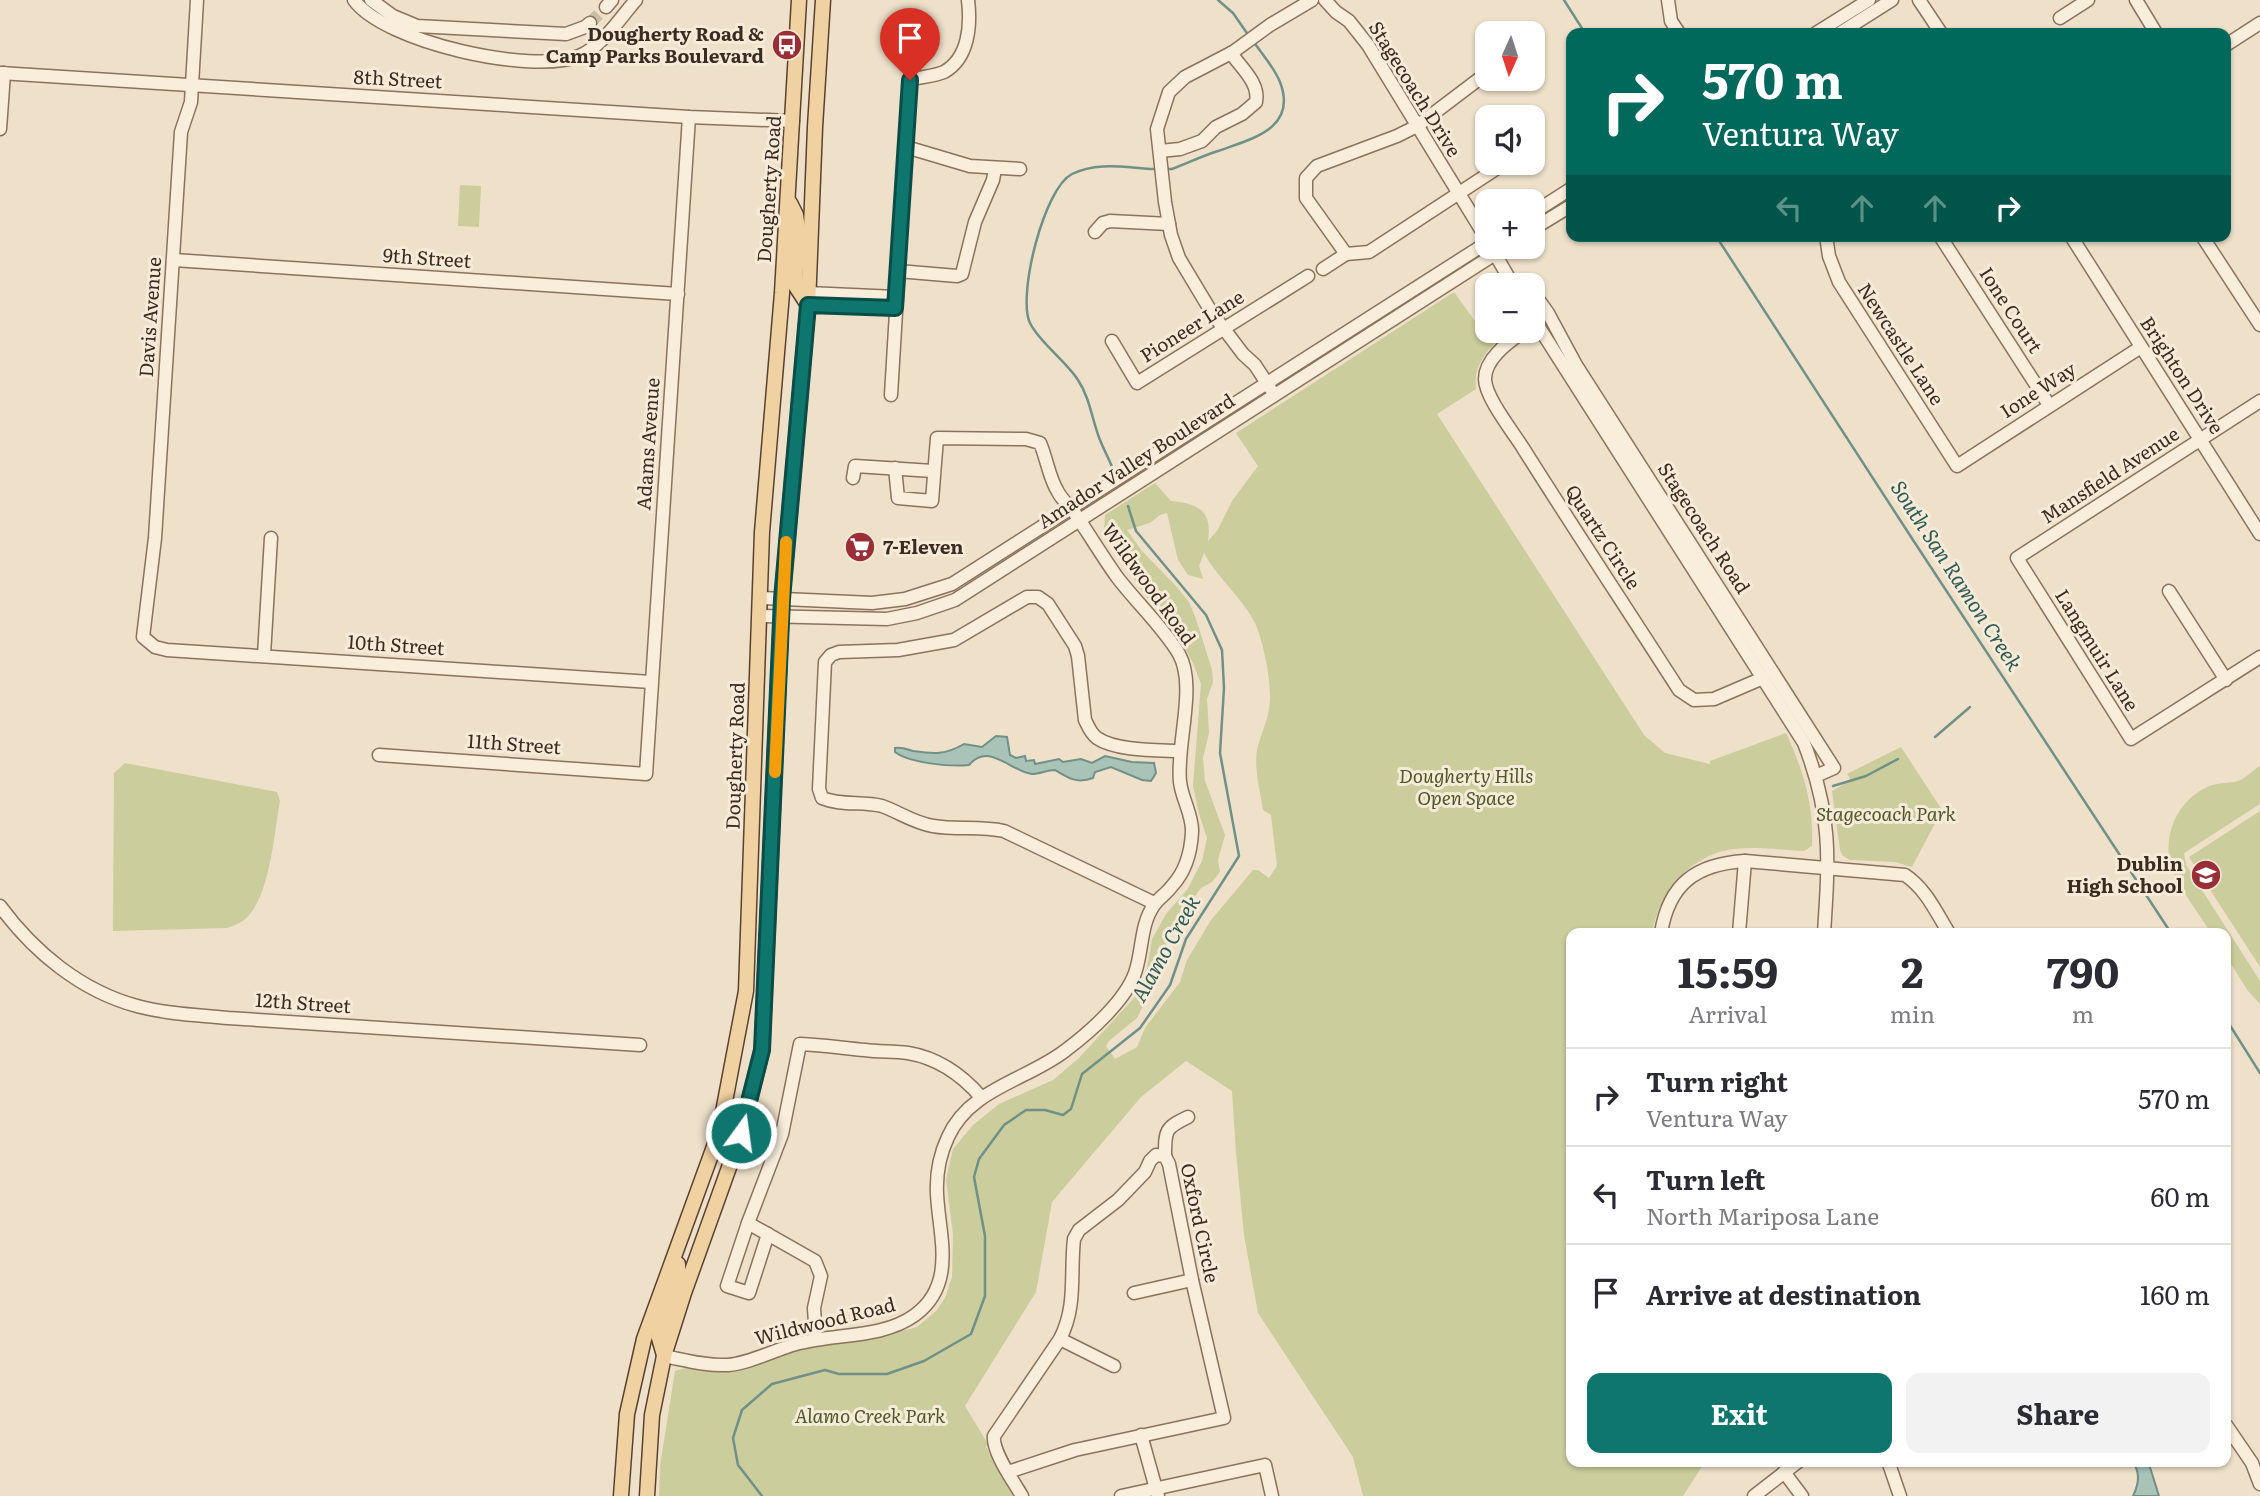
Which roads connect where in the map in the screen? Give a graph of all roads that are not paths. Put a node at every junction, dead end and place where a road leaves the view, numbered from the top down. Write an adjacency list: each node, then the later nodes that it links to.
1 (197, 0): 28 (street, Davis Avenue)
2 (354, 0): 4 (street)
3 (371, 0): 17 (street)
4 (636, 0)
5 (799, 0): 30 (main road, Dougherty Road)
6 (823, 0): 59 (main road, Dougherty Road)
7 (968, 0): 33 (street)
8 (1312, 0): 25 (street)
9 (1325, 0): 31 (street, Stagecoach Drive)
10 (1668, 0): 19 (street)
11 (1869, 0): 20 (street)
12 (1892, 0): 21 (street)
13 (1919, 0): 22 (street)
14 (2088, 0): 16 (street)
15 (2136, 0): 23 (street)
16 (2060, 18)
17 (590, 23)
18 (2260, 23): 24 (street)
19 (1676, 28)
20 (1824, 28)
21 (1848, 28)
22 (1938, 28)
23 (2153, 28)
24 (2231, 42)
25 (1233, 51): 34 (street); 34 (street)
26 (2, 73): 28 (street, 8th Street); 32 (street)
27 (1475, 81): 31 (street)
28 (192, 85): 29 (street, 8th Street); 54 (street, Davis Avenue)
29 (689, 117): 30 (street, 8th Street); 58 (street, Adams Avenue)
30 (793, 121): 40 (main road, Dougherty Road)
31 (1418, 126): 39 (street, Stagecoach Drive); 52 (street)
32 (0, 129)
33 (906, 147): 35 (street); 56 (street)
34 (1160, 153): 45 (street)
35 (995, 169): 36 (street); 56 (street)
36 (1020, 169)
37 (1487, 175): 39 (street)
38 (1566, 192): 41 (street)
39 (1458, 194): 43 (street, Stagecoach Drive); 52 (street)
40 (788, 198): 59 (main road); 85 (main road, Dougherty Road)
41 (1545, 206)
42 (1566, 209): 44 (street)
43 (1475, 221)
44 (1545, 222)
45 (1169, 224): 46 (street); 63 (street)
46 (1095, 232)
47 (1827, 242): 75 (street, Newcastle Lane)
48 (1944, 242): 72 (street, Ione Court)
49 (2075, 242): 67 (street, Brighton Drive)
50 (2206, 242): 62 (street)
51 (1475, 250): 68 (street, Amador Valley Boulevard)
52 (1346, 254): 55 (street)
53 (1482, 259): 70 (street, Amador Valley Boulevard)
54 (174, 260): 58 (street, 9th Street); 89 (street, Davis Avenue)
55 (1323, 269)
56 (898, 271): 60 (street)
57 (1308, 276): 63 (street, Pioneer Lane)
58 (677, 294): 95 (street, Adams Avenue)
59 (808, 299): 60 (street); 86 (main road, Dougherty Road)
60 (896, 302): 69 (street)
61 (1545, 309): 73 (street, Stagecoach Road)
62 (2260, 325)
63 (1223, 328): 65 (street, Pioneer Lane); 68 (street)
64 (1545, 337): 73 (street, Stagecoach Road)
65 (1112, 341)
66 (1507, 343): 93 (street, Quartz Circle)
67 (2141, 347): 72 (street, Ione Way); 74 (street, Brighton Drive)
68 (1266, 383): 70 (street); 79 (street, Amador Valley Boulevard)
69 (891, 395)
70 (1274, 395): 80 (street, Amador Valley Boulevard)
71 (2260, 401): 74 (street, Mansfield Avenue)
72 (2049, 405): 75 (street, Ione Way)
73 (1613, 433): 90 (street, Stagecoach Road)
74 (2201, 439): 81 (street, Brighton Drive); 83 (street, Mansfield Avenue)
75 (1957, 466)
76 (895, 468): 77 (street); 77 (street); 78 (street)
77 (933, 471): 79 (street, Wildwood Road)
78 (853, 478)
79 (1071, 508): 80 (street, Wildwood Road); 86 (street, Amador Valley Boulevard)
80 (1080, 521): 88 (street, Amador Valley Boulevard); 96 (street, Wildwood Road)
81 (2259, 530)
82 (271, 538): 91 (street)
83 (2017, 558): 94 (street, Langmuir Lane)
84 (2169, 591): 94 (street)
85 (760, 598): 86 (street, Amador Valley Boulevard); 87 (main road, Dougherty Road)
86 (782, 599): 88 (main road, Dougherty Road)
87 (759, 616): 88 (street, Amador Valley Boulevard); 114 (main road, Dougherty Road)
88 (782, 617): 119 (main road, Dougherty Road)
89 (143, 637): 91 (street, 10th Street)
90 (1750, 647): 93 (street, Stagecoach Road); 99 (street, Stagecoach Road)
91 (264, 655): 95 (street, 10th Street)
92 (2260, 657): 94 (street, Langmuir Lane)
93 (1763, 678): 99 (street, Stagecoach Road)
94 (2225, 680)
95 (651, 682): 98 (street, Adams Avenue)
96 (1179, 751): 102 (street, Wildwood Road); 102 (street)
97 (379, 755): 98 (street, 11th Street)
98 (646, 774)
99 (1816, 776): 101 (street, Stagecoach Road)
100 (1745, 860): 101 (street); 104 (street); 105 (street)
101 (1828, 867): 106 (street, Stagecoach Road); 107 (street)
102 (1154, 904): 109 (street, Wildwood Road)
103 (0, 906): 108 (street, 12th Street)
104 (1662, 928)
105 (1739, 928)
106 (1824, 928)
107 (1946, 928)
108 (640, 1045)
109 (981, 1097): 112 (street); 117 (street, Wildwood Road)
110 (1188, 1117): 111 (street)
111 (1165, 1156): 115 (street, Oxford Circle); 118 (street, Oxford Circle)
112 (748, 1223): 113 (street); 113 (street)
113 (768, 1234): 117 (street)
114 (679, 1245): 119 (main road); 129 (main road, Dougherty Road)
115 (1192, 1280): 116 (street); 122 (street, Oxford Circle)
116 (1134, 1293)
117 (816, 1339): 119 (street, Wildwood Road)
118 (1060, 1339): 120 (street); 125 (street, Oxford Circle)
119 (664, 1356): 130 (main road, Dougherty Road)
120 (1114, 1366)
121 (2231, 1432): 127 (street)
122 (1141, 1435): 125 (street, Oxford Circle); 128 (street)
123 (1791, 1467): 126 (street)
124 (1890, 1467): 136 (street)
125 (1008, 1472): 131 (street, Oxford Circle)
126 (1784, 1472): 134 (street); 135 (street)
127 (2260, 1483)
128 (1157, 1493): 132 (street); 133 (street)
129 (621, 1496)
130 (647, 1496)
131 (1023, 1496)
132 (1121, 1496)
133 (1272, 1496)
134 (1754, 1496)
135 (1802, 1496)
136 (1900, 1496)

